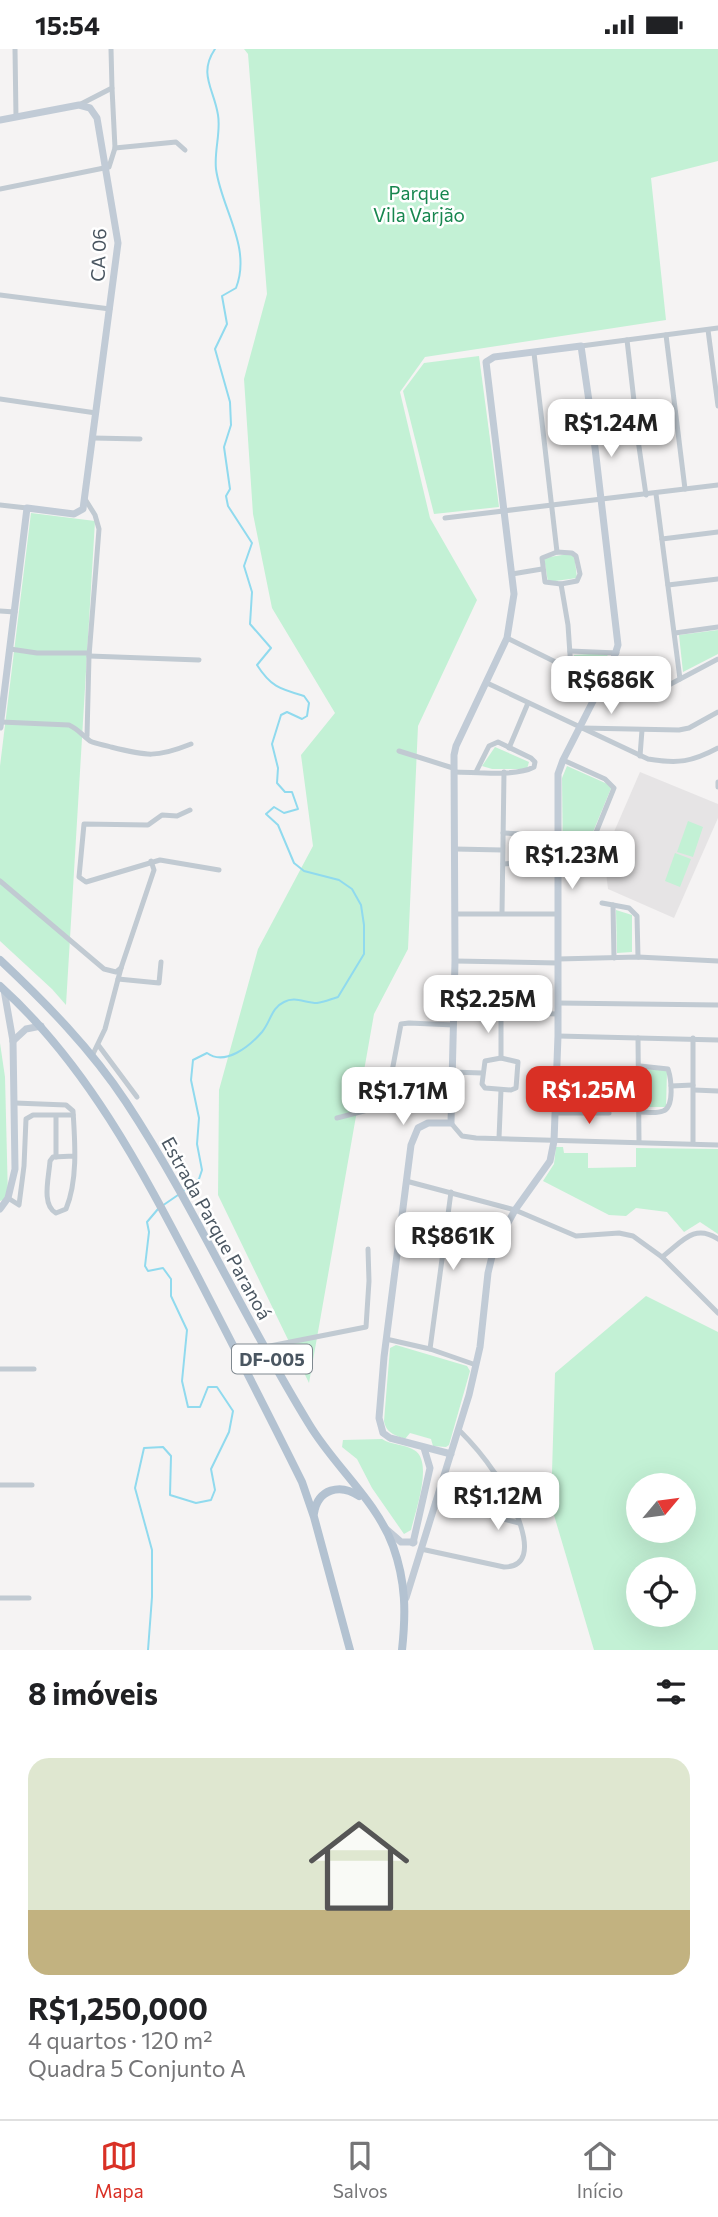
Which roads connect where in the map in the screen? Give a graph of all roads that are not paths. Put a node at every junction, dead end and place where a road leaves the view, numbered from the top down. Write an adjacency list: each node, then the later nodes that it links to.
1 (15, 49): 5 (street)
2 (111, 49): 3 (street)
3 (112, 88): 4 (street); 7 (street)
4 (79, 105): 5 (street); 9 (street, CA 06)
5 (16, 117): 6 (street)
6 (0, 120)
7 (115, 148): 8 (street); 9 (street)
8 (185, 150)
9 (106, 169): 10 (street); 12 (street, CA 06)
10 (0, 188)
11 (0, 295): 12 (street)
12 (110, 309): 23 (street, CA 06)
13 (718, 328): 14 (street)
14 (708, 330): 15 (street); 21 (street)
15 (666, 335): 16 (street); 22 (street)
16 (627, 340): 17 (street); 20 (street)
17 (581, 346): 18 (street); 26 (street)
18 (534, 353): 37 (street); 39 (street)
19 (0, 399): 23 (street)
20 (634, 401): 24 (street); 25 (street)
21 (718, 406)
22 (675, 411): 24 (street); 31 (street)
23 (96, 413): 28 (street, CA 06)
24 (652, 415): 27 (street)
25 (621, 419): 26 (street); 27 (street)
26 (592, 422): 35 (street)
27 (637, 433): 33 (street)
28 (93, 438): 29 (street); 34 (street, CA 06)
29 (140, 439)
30 (718, 485): 31 (street)
31 (685, 489): 32 (street)
32 (656, 494): 33 (street); 42 (street)
33 (646, 495): 35 (street)
34 (85, 499): 38 (street, CA 06); 57 (street)
35 (601, 499): 37 (street); 56 (street)
36 (0, 505): 38 (street)
37 (552, 505): 39 (street); 43 (street)
38 (27, 508): 50 (street)
39 (504, 511): 40 (street); 45 (street)
40 (445, 518)
41 (718, 532): 42 (street)
42 (662, 538): 48 (street)
43 (558, 552): 44 (street); 47 (street)
44 (542, 569): 45 (street); 47 (street)
45 (512, 574): 53 (street)
46 (718, 579): 48 (street)
47 (562, 584): 55 (street)
48 (668, 585): 52 (street)
49 (0, 611): 50 (street)
50 (15, 612): 54 (street)
51 (718, 627): 52 (street)
52 (675, 633): 61 (street)
53 (507, 638): 60 (street); 62 (street)
54 (10, 649): 57 (street); 66 (street)
55 (570, 651): 56 (street); 60 (street)
56 (617, 653): 63 (street)
57 (89, 655): 59 (street); 69 (street)
58 (718, 659): 61 (street)
59 (199, 660)
60 (571, 669): 63 (street)
61 (680, 679): 63 (street)
62 (487, 683): 64 (street); 76 (street)
63 (600, 684): 67 (street)
64 (528, 703): 67 (street); 71 (street)
65 (718, 712): 68 (street)
66 (0, 721): 69 (street)
67 (580, 728): 68 (street); 74 (street); 75 (street)
68 (642, 730): 74 (street)
69 (87, 736): 70 (street)
70 (191, 744)
71 (509, 748): 77 (street); 78 (street)
72 (718, 748): 74 (street)
73 (399, 751): 76 (street)
74 (640, 756)
75 (563, 760): 87 (street); 87 (street)
76 (454, 771): 77 (street); 83 (street)
77 (476, 772): 78 (street)
78 (504, 772): 82 (street)
79 (718, 782): 80 (street)
80 (718, 787)
81 (190, 810): 85 (street)
82 (503, 833): 84 (street); 86 (street)
83 (455, 849): 84 (street); 93 (street)
84 (502, 850): 86 (street)
85 (151, 861): 88 (street); 102 (street)
86 (503, 864): 92 (street)
87 (558, 869): 94 (street)
88 (219, 870)
89 (0, 881): 102 (street)
90 (602, 903): 91 (street)
91 (613, 905): 95 (street); 96 (street)
92 (502, 913): 93 (street); 94 (street)
93 (455, 914): 98 (street)
94 (558, 914): 99 (street)
95 (638, 957): 96 (street); 100 (street)
96 (614, 958): 99 (street)
97 (0, 960): 118 (main road, Estrada Parque Paranoá / DF-005)
98 (455, 961): 99 (street); 107 (street)
99 (558, 961): 105 (street)
100 (718, 961)
101 (161, 962): 103 (street)
102 (121, 968): 103 (street)
103 (118, 979): 117 (street)
104 (2, 988): 111 (main road, Estrada Parque Paranoá / DF-005); 116 (street)
105 (558, 1003): 106 (street); 109 (street)
106 (718, 1005)
107 (454, 1010): 108 (street); 110 (street)
108 (502, 1011): 109 (street); 119 (street)
109 (558, 1013): 112 (street)
110 (454, 1025): 121 (street); 134 (street)
111 (41, 1026): 116 (street); 167 (main road, Estrada Parque Paranoá / DF-005)
112 (558, 1036): 113 (street); 130 (street)
113 (638, 1038): 114 (street); 120 (street)
114 (693, 1038): 115 (street); 124 (street)
115 (718, 1040)
116 (13, 1041): 128 (street)
117 (99, 1046): 118 (street); 127 (street)
118 (92, 1056): 153 (main road, Estrada Parque Paranoá / DF-005)
119 (501, 1058): 122 (street); 125 (street)
120 (640, 1066): 123 (street); 129 (street)
121 (452, 1072): 122 (street); 135 (street)
122 (482, 1073): 125 (street)
123 (671, 1086): 124 (street); 129 (street)
124 (693, 1087): 126 (street); 139 (street)
125 (501, 1090): 136 (street)
126 (718, 1091)
127 (137, 1097)
128 (15, 1103): 132 (street); 145 (street)
129 (640, 1112): 138 (street)
130 (555, 1113): 131 (street); 137 (street)
131 (609, 1113)
132 (73, 1115): 133 (street); 141 (street)
133 (55, 1116): 142 (street); 145 (street)
134 (337, 1118)
135 (451, 1123): 136 (street); 143 (street)
136 (499, 1138): 137 (street)
137 (554, 1141): 138 (street); 147 (street)
138 (639, 1142): 139 (street)
139 (693, 1143): 140 (street)
140 (718, 1145)
141 (74, 1156): 142 (street); 142 (street)
142 (56, 1157)
143 (406, 1181): 144 (street); 152 (street)
144 (451, 1192): 147 (street); 154 (street)
145 (8, 1198): 146 (street)
146 (0, 1209)
147 (514, 1210): 150 (street); 155 (street)
148 (718, 1239): 150 (street)
149 (368, 1249): 153 (street)
150 (662, 1257): 151 (street)
151 (718, 1313)
152 (386, 1339): 154 (street); 159 (street)
153 (265, 1347): 164 (main road, Estrada Parque Paranoá / DF-005)
154 (430, 1349): 155 (street)
155 (476, 1365): 158 (street)
156 (0, 1369): 157 (street)
157 (34, 1369)
158 (459, 1430): 160 (street); 161 (street)
159 (424, 1448): 160 (street); 171 (street)
160 (451, 1454): 165 (street)
161 (496, 1474): 166 (street); 168 (street)
162 (0, 1485): 163 (street)
163 (32, 1485)
164 (365, 1499): 167 (main road); 169 (main road, Estrada Parque Paranoá / DF-005)
165 (435, 1502): 166 (street); 170 (street)
166 (485, 1514): 168 (street)
167 (314, 1517): 176 (main road, Estrada Parque Paranoá / DF-005)
168 (519, 1523): 172 (street)
169 (385, 1527): 171 (street); 175 (main road, Estrada Parque Paranoá / DF-005)
170 (424, 1537): 171 (street); 172 (street)
171 (413, 1543)
172 (421, 1549): 175 (street)
173 (0, 1598): 174 (street)
174 (29, 1598)
175 (405, 1598): 177 (main road, Estrada Parque Paranoá / DF-005)
176 (351, 1650)
177 (400, 1650)

